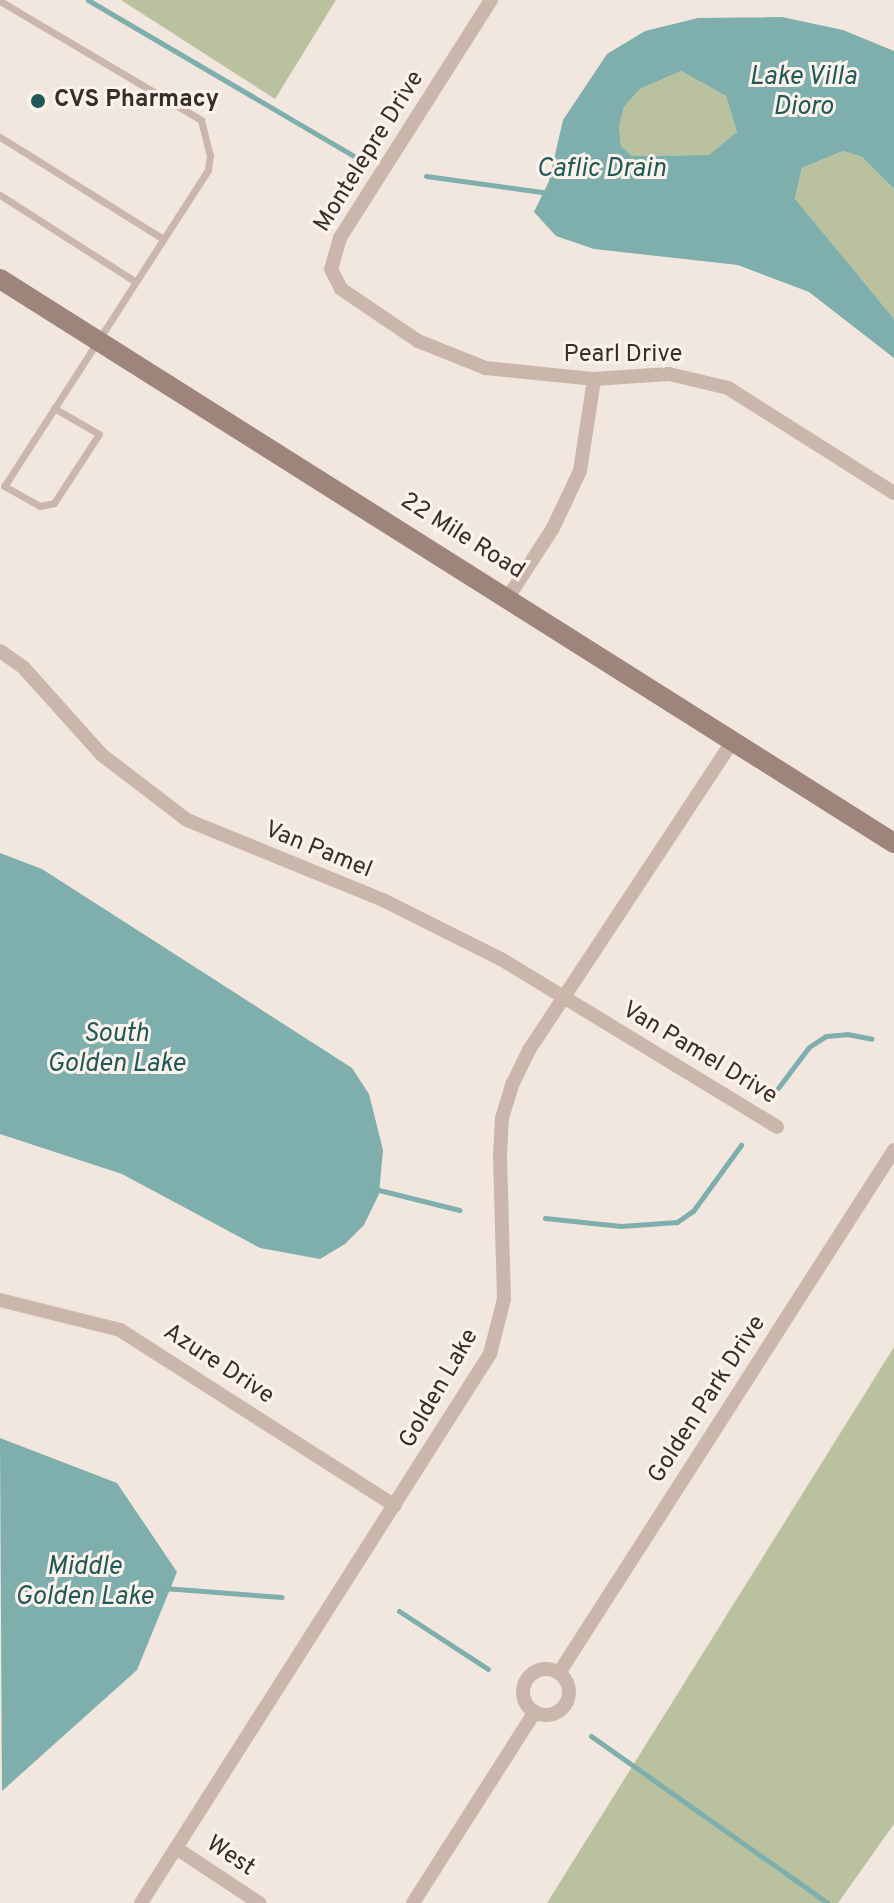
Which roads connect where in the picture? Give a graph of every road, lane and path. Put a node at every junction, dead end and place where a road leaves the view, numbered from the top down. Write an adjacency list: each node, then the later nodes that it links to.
1 (491, 0): 8 (street, Montelepre Drive)
2 (0, 1): 5 (lane)
3 (0, 138): 5 (lane)
4 (0, 195): 7 (lane)
5 (163, 239): 7 (lane)
6 (0, 279): 9 (street, 22 Mile Road)
7 (136, 282): 9 (lane)
8 (381, 318): 10 (street, Pearl Drive)
9 (98, 340): 11 (lane); 13 (street, 22 Mile Road)
10 (594, 379): 12 (street, Pearl Drive); 13 (street)
11 (54, 408): 11 (lane)
12 (894, 493)
13 (509, 596): 15 (street, 22 Mile Road)
14 (0, 651): 17 (street, Van Pamel)
15 (734, 739): 16 (street, 22 Mile Road); 17 (street, Golden Lake)
16 (894, 843)
17 (564, 996): 18 (street, Van Pamel); 22 (street, Golden Lake)
18 (598, 1019): 19 (street, Van Pamel Drive)
19 (777, 1127)
20 (894, 1150): 23 (street, Golden Park Drive)
21 (0, 1300): 22 (street, Azure Drive)
22 (395, 1506): 25 (street, Golden Lake)
23 (559, 1673): 24 (street); 24 (street)
24 (534, 1713): 28 (street)
25 (176, 1848): 26 (street, Golden Lake); 27 (street, West)
26 (141, 1903)
27 (259, 1903)
28 (413, 1903)

